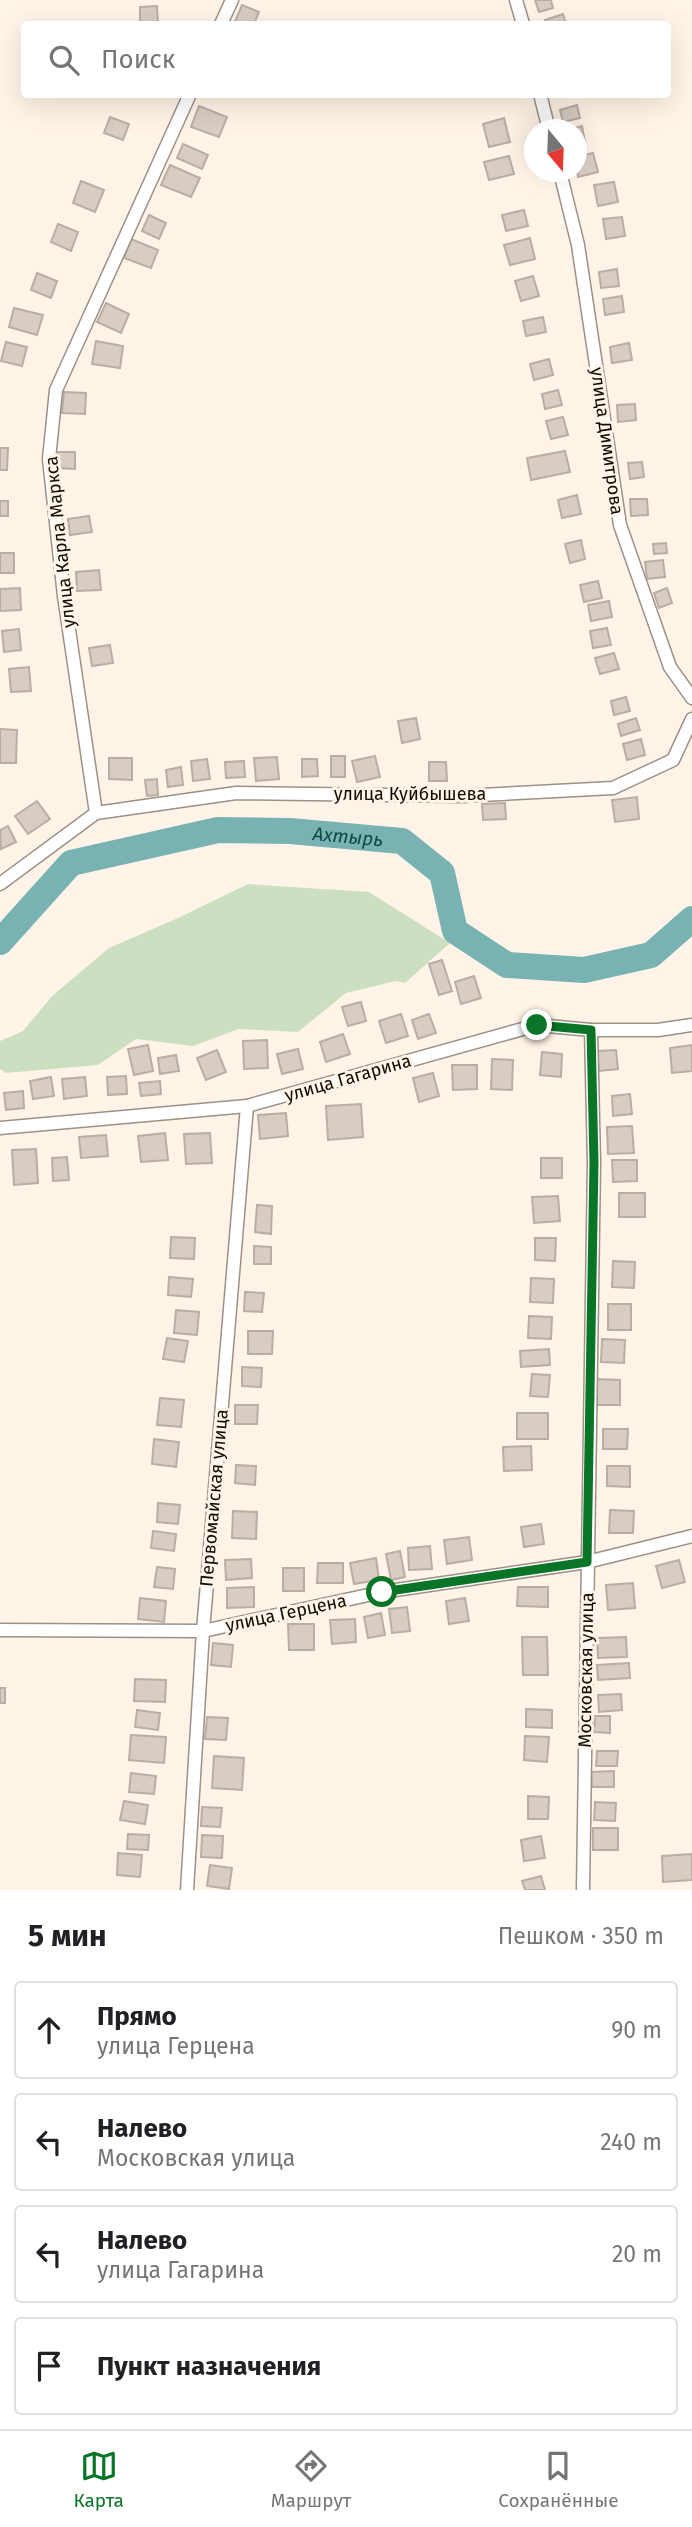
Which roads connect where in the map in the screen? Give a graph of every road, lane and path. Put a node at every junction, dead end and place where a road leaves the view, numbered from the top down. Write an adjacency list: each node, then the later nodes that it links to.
1 (232, 0): 3 (street)
2 (516, 0): 4 (street)
3 (222, 21)
4 (522, 21)
5 (188, 98): 11 (street, улица Карла Маркса)
6 (541, 98): 7 (street)
7 (546, 119)
8 (562, 182): 9 (street, улица Димитрова)
9 (692, 698)
10 (692, 719): 11 (street, улица Куйбышева)
11 (96, 813): 12 (street)
12 (0, 884)
13 (692, 1025): 14 (street, улица Гагарина)
14 (591, 1030): 15 (street, улица Гагарина); 18 (street, Московская улица)
15 (247, 1106): 16 (street, улица Гагарина); 20 (street, Первомайская улица)
16 (0, 1128)
17 (692, 1536): 18 (street, улица Герцена)
18 (587, 1562): 20 (street, улица Герцена); 22 (street, Московская улица)
19 (0, 1630): 20 (street, улица Герцена)
20 (203, 1631): 21 (street, Первомайская улица)
21 (187, 1890)
22 (583, 1890)

